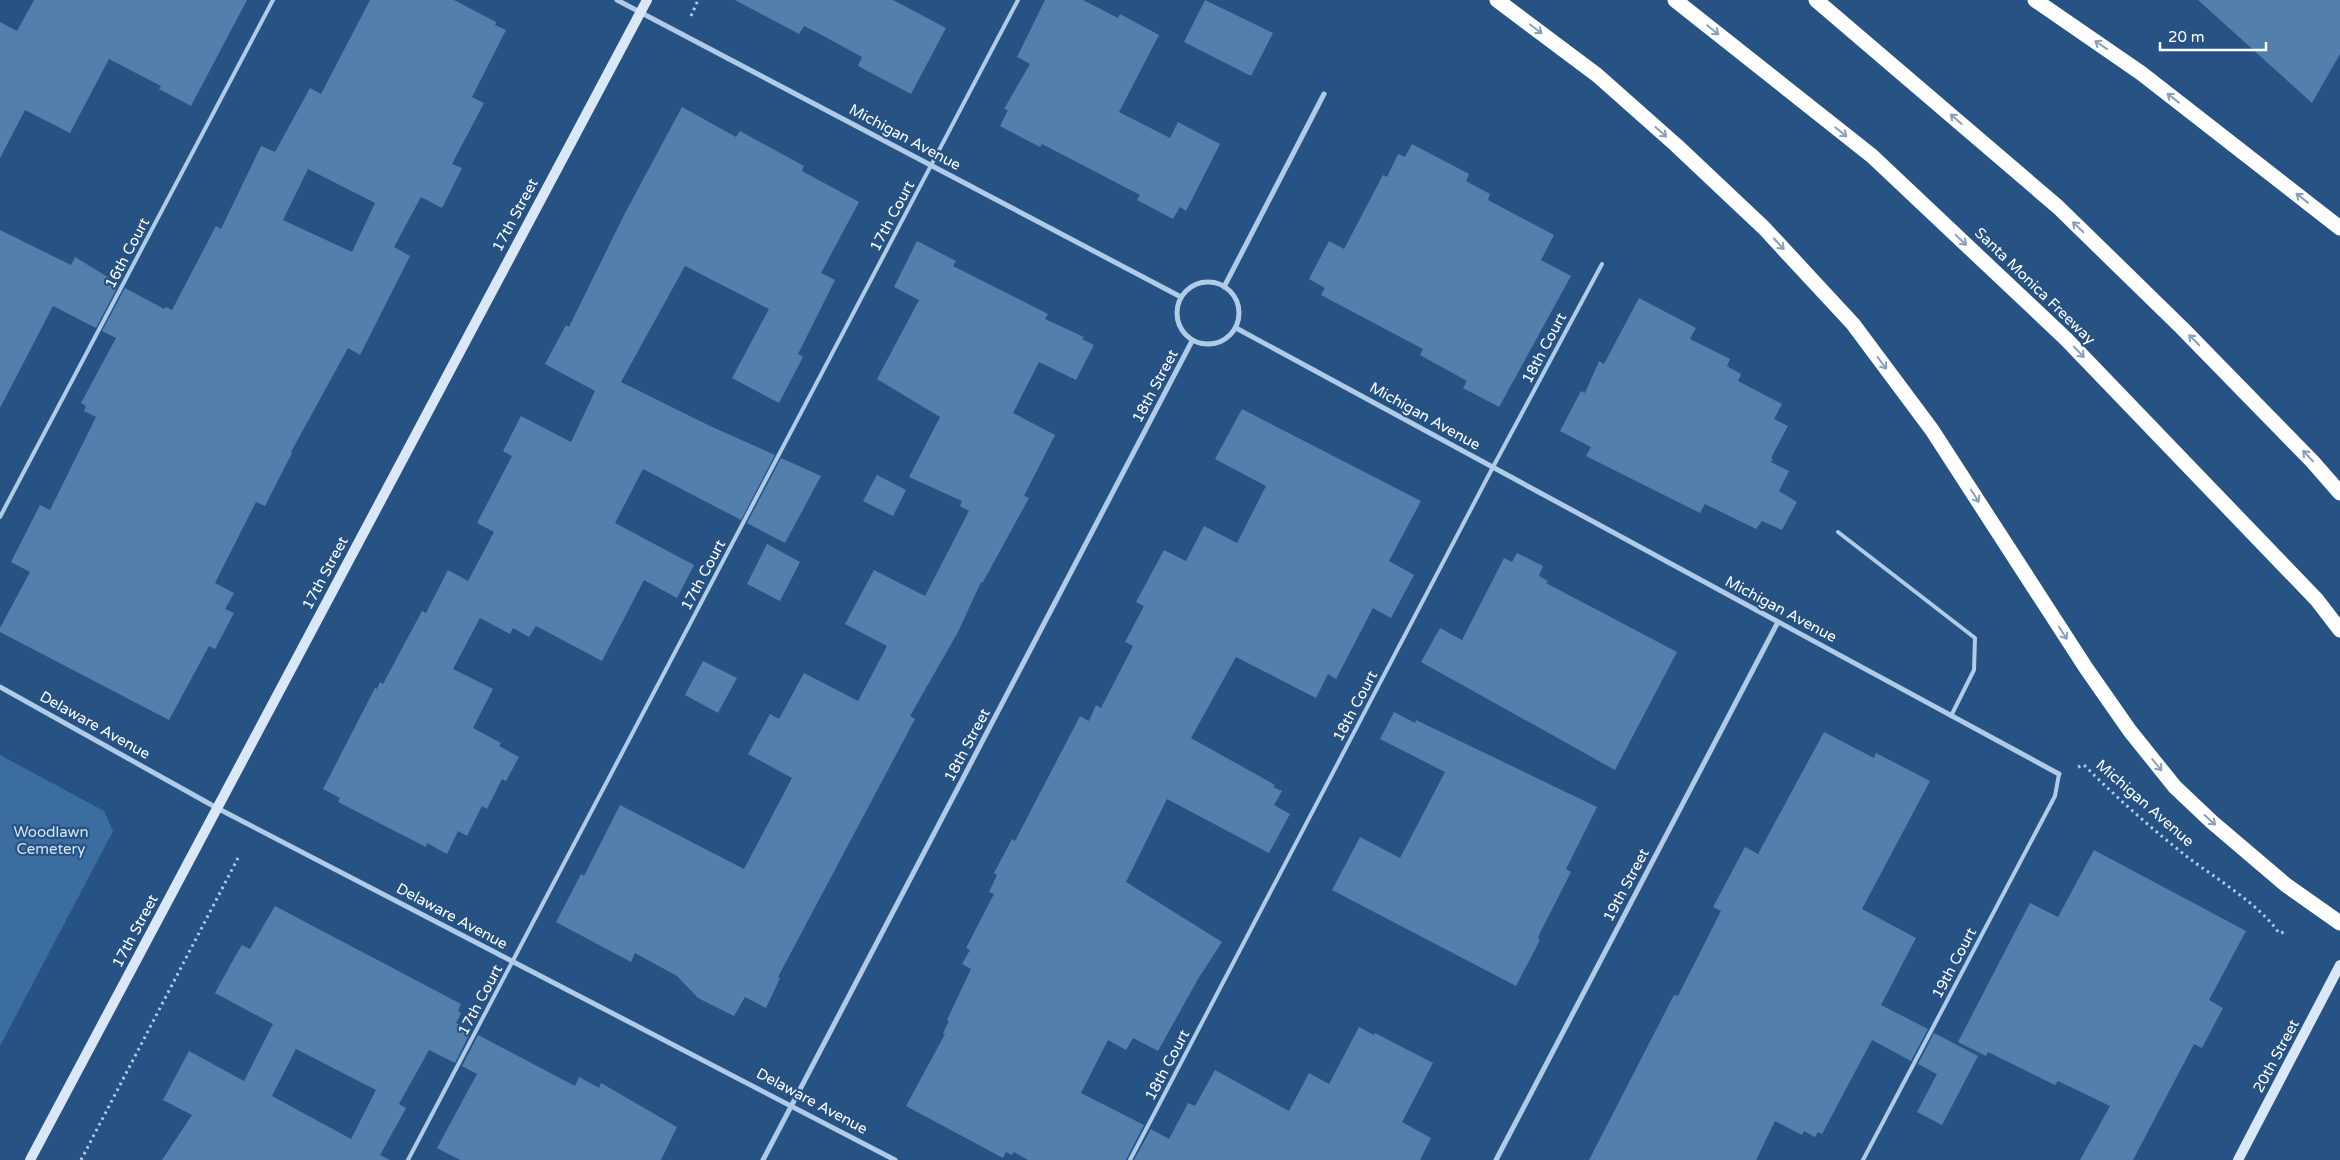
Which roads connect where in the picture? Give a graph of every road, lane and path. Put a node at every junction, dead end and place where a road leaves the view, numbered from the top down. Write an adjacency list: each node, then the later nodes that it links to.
1 (273, 0): 22 (lane, 16th Court)
2 (617, 0): 10 (street, Michigan Avenue)
3 (647, 0): 10 (street, 17th Street)
4 (698, 0): 11 (path)
5 (1018, 0): 13 (lane, 17th Court)
6 (1497, 0): 31 (highway, one-way to 31)
7 (1675, 0): 25 (highway, Santa Monica Freeway, one-way to 25)
8 (1816, 0): 21 (highway, one-way to 8)
9 (2035, 0): 14 (highway, one-way to 9)
10 (641, 12): 13 (street, Michigan Avenue); 29 (street, 17th Street)
11 (689, 18)
12 (1324, 94): 16 (street)
13 (932, 165): 17 (street, Michigan Avenue); 33 (lane, 17th Court)
14 (2340, 228)
15 (1602, 264): 20 (lane, 18th Court)
16 (1224, 287): 17 (street); 18 (street)
17 (1181, 297): 19 (street)
18 (1236, 328): 19 (street); 20 (street, Michigan Avenue)
19 (1192, 341): 36 (street, 18th Street)
20 (1493, 468): 24 (street, Michigan Avenue); 42 (lane, 18th Court)
21 (2340, 493)
22 (0, 517)
23 (1838, 532): 27 (lane)
24 (1778, 622): 27 (street, Michigan Avenue); 43 (street, 19th Street)
25 (2340, 630)
26 (0, 687): 29 (street, Delaware Avenue)
27 (1952, 716): 28 (street, Michigan Avenue)
28 (2058, 774): 32 (path, Michigan Avenue); 44 (lane, 19th Court)
29 (217, 808): 33 (street, Delaware Avenue); 37 (street, 17th Street)
30 (238, 858): 38 (path)
31 (2340, 922)
32 (2284, 932)
33 (513, 962): 36 (street, Delaware Avenue); 39 (lane, 17th Court)
34 (2340, 965): 35 (street, 20th Street)
35 (2337, 981): 45 (street, 20th Street)
36 (792, 1105): 40 (street, 18th Street); 41 (street, Delaware Avenue)
37 (30, 1160)
38 (81, 1160)
39 (408, 1160)
40 (763, 1160)
41 (895, 1160)
42 (1130, 1160)
43 (1496, 1160)
44 (1863, 1160)
45 (2238, 1160)

